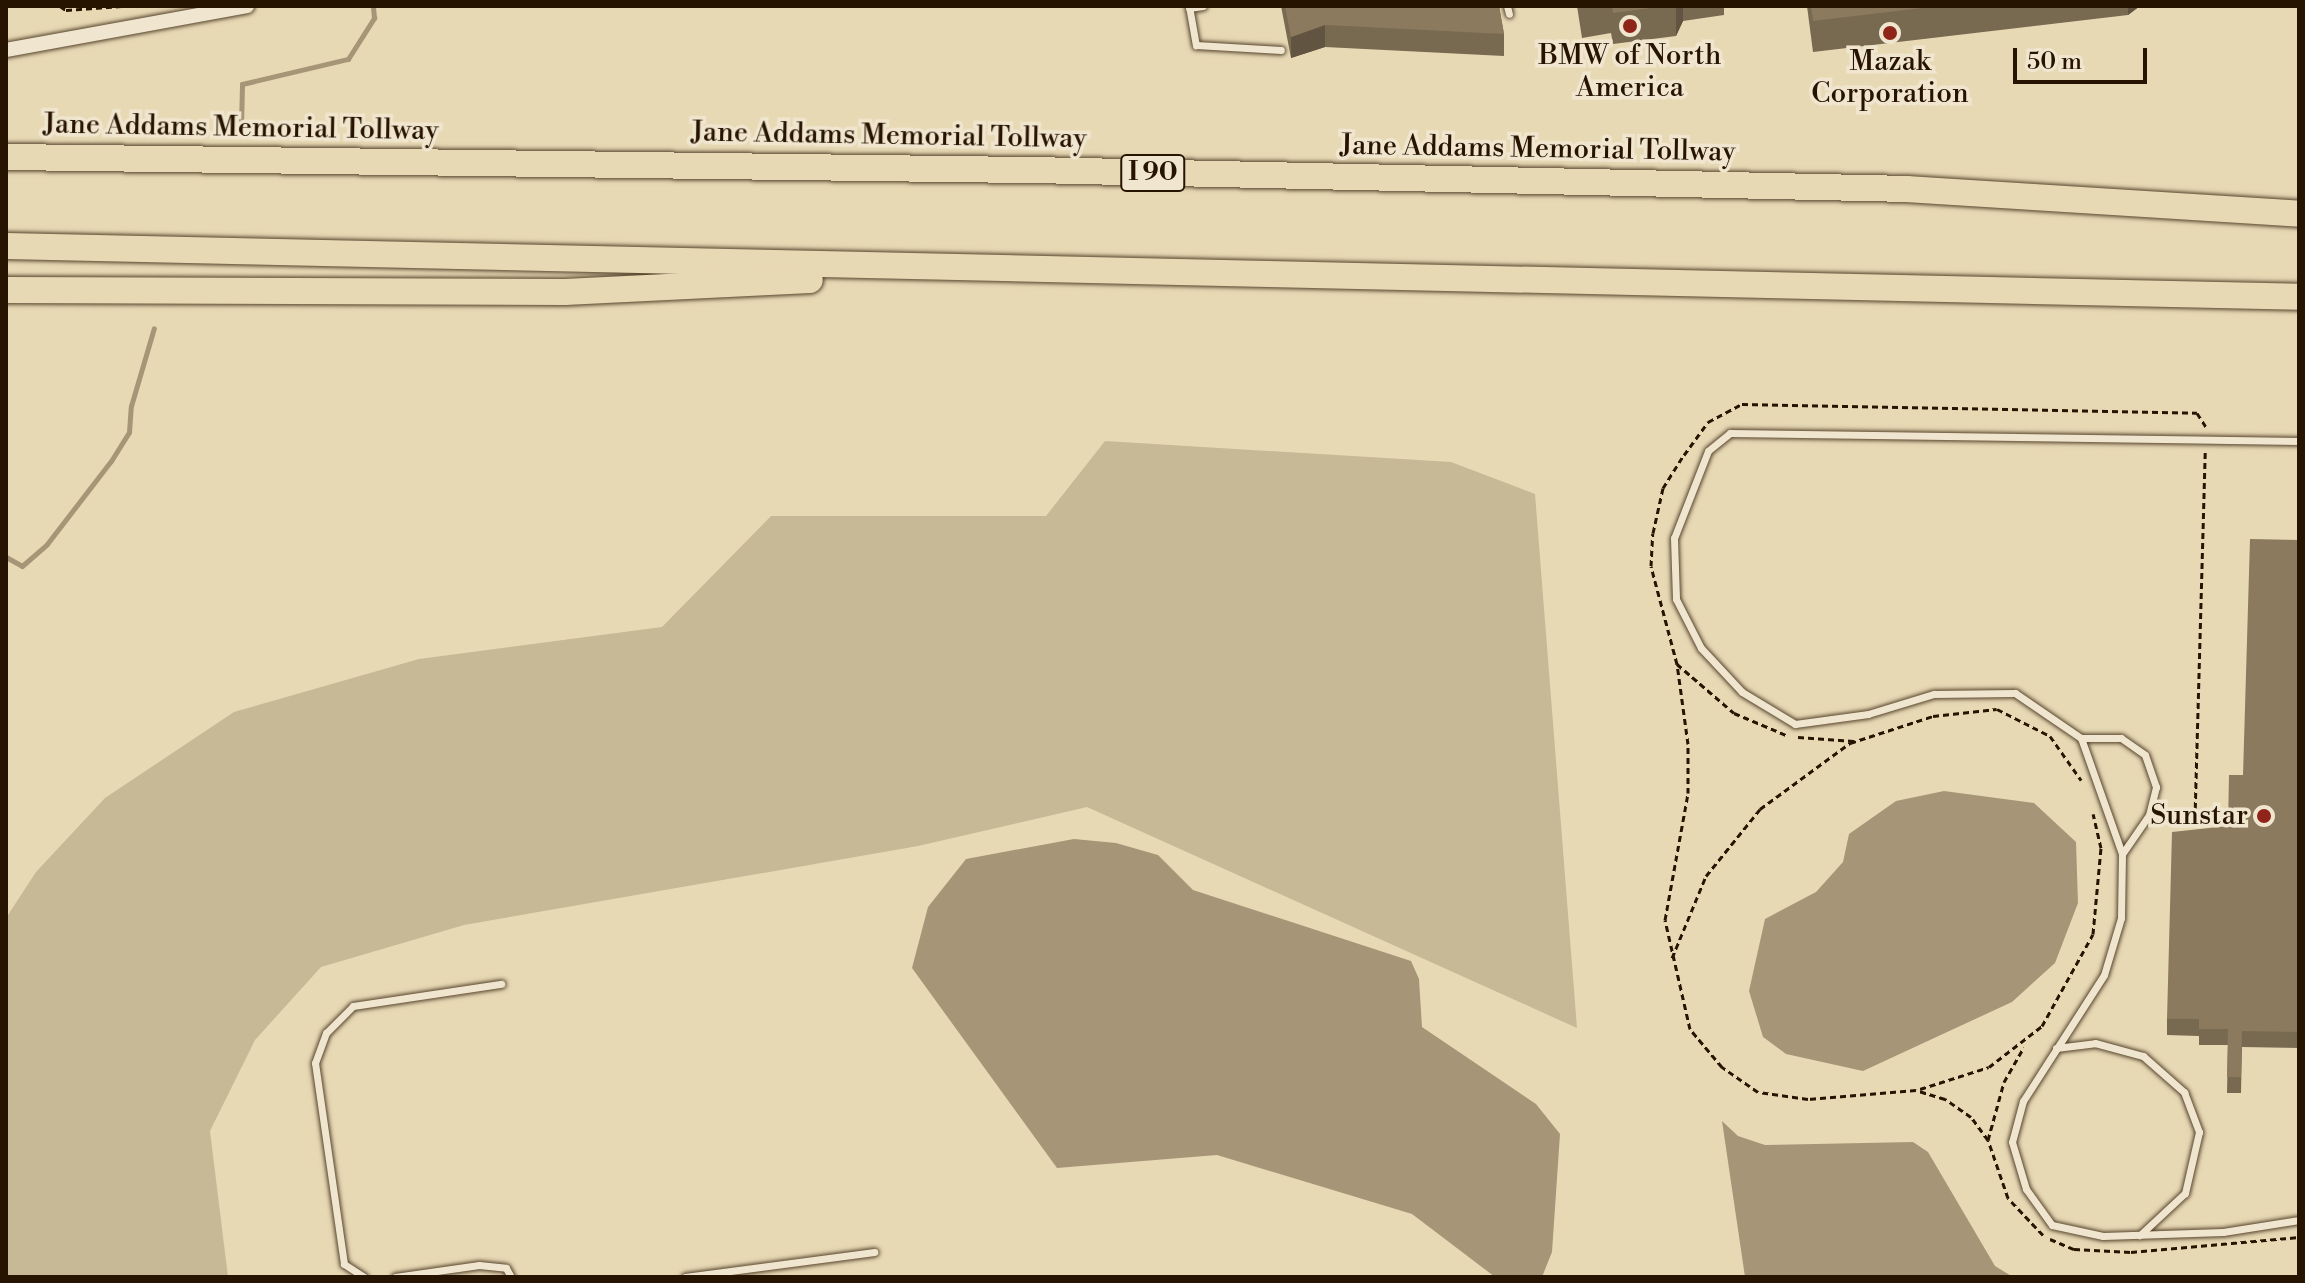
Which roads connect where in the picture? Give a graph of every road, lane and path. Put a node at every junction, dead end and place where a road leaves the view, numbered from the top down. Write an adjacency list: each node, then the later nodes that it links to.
1 (60, 6): 2 (path)
2 (122, 6)
3 (247, 6): 6 (street)
4 (1203, 6): 5 (lane)
5 (1189, 7): 7 (lane)
6 (6, 50)
7 (1281, 50)
8 (6, 157): 9 (highway, Jane Addams Memorial Tollway / I 90)
9 (2299, 214)
10 (6, 246): 11 (highway)
11 (1033, 269): 12 (highway); 13 (highway)
12 (6, 290)
13 (2299, 297)
14 (2207, 440): 15 (lane); 16 (lane); 19 (path); 21 (path)
15 (2299, 441)
16 (2081, 738): 20 (lane); 20 (lane)
17 (2087, 790): 21 (path)
18 (2090, 804): 23 (path)
19 (2195, 818)
20 (2122, 854): 24 (lane)
21 (1672, 958): 25 (path)
22 (501, 984): 31 (lane)
23 (2025, 1044): 25 (path); 26 (path)
24 (2056, 1048): 28 (lane); 28 (lane)
25 (1916, 1090): 26 (path)
26 (1988, 1140): 29 (path)
27 (2299, 1220): 28 (lane)
28 (2140, 1235)
29 (2299, 1237)
30 (874, 1252): 34 (lane)
31 (364, 1277)
32 (395, 1277): 33 (lane)
33 (511, 1277)
34 (685, 1277)

